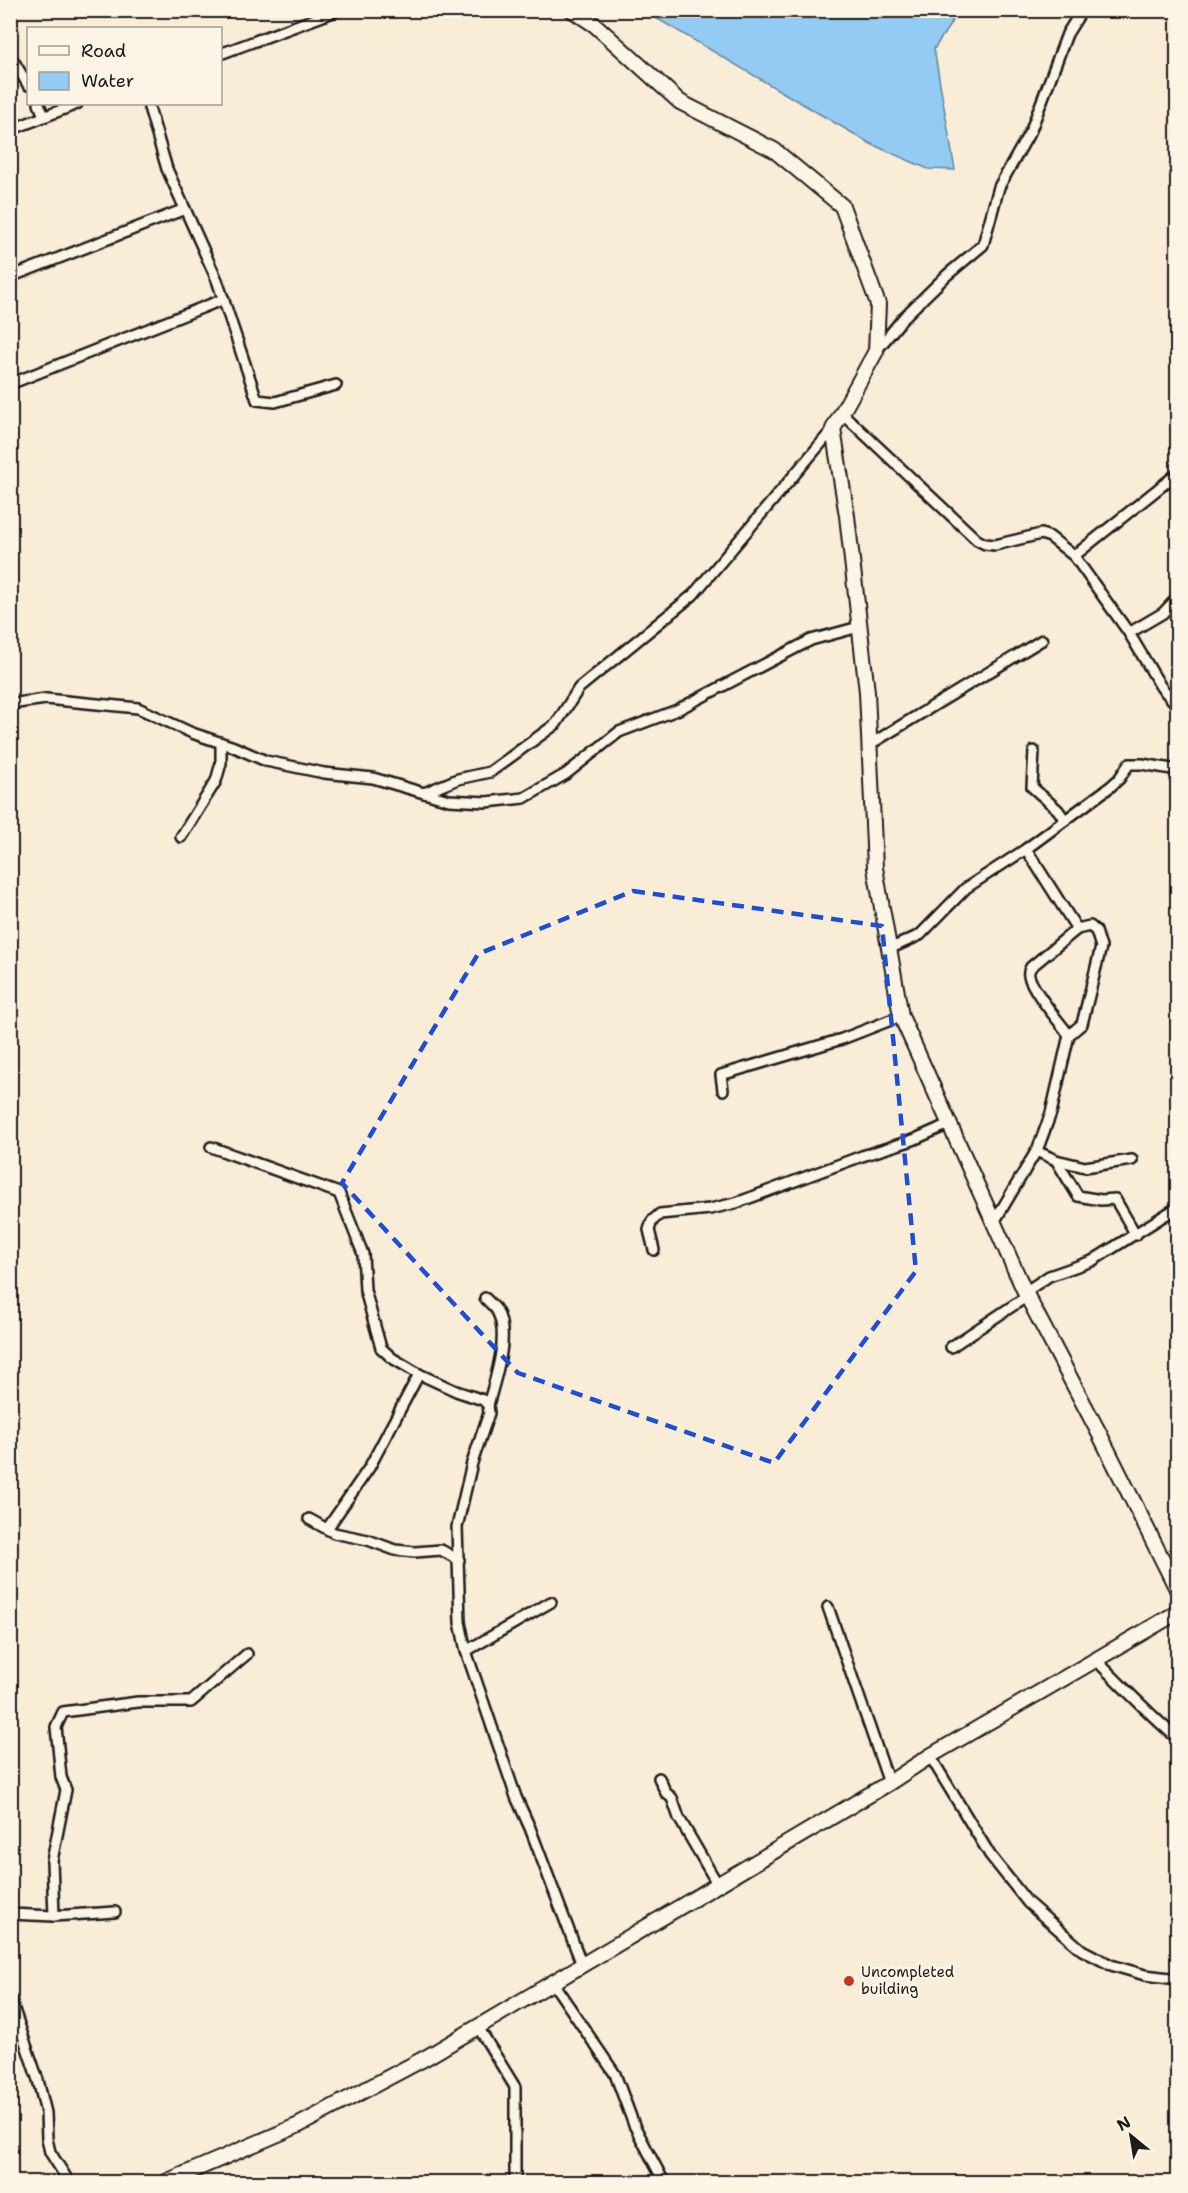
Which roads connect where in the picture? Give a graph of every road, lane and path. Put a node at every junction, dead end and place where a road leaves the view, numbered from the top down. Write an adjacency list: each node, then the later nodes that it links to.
1 (339, 10): 4 (street)
2 (572, 10): 15 (street)
3 (1082, 10): 15 (street)
4 (222, 53)
5 (10, 55): 6 (street)
6 (27, 83)
7 (39, 105): 10 (street)
8 (74, 105): 10 (street)
9 (148, 105): 12 (street)
10 (44, 116): 11 (street)
11 (10, 130)
12 (184, 208): 13 (street); 14 (street)
13 (10, 277)
14 (224, 299): 16 (street); 17 (street)
15 (876, 351): 18 (street)
16 (10, 384)
17 (336, 385)
18 (843, 414): 19 (street); 21 (street)
19 (833, 429): 23 (street); 32 (street)
20 (1178, 473): 21 (street)
21 (1074, 556): 24 (street)
22 (1178, 597): 24 (street)
23 (859, 627): 29 (street); 32 (street)
24 (1129, 633): 27 (street)
25 (1042, 640): 29 (street)
26 (10, 704): 28 (street)
27 (1178, 706)
28 (221, 743): 32 (street); 34 (street)
29 (869, 745): 37 (street)
30 (1034, 751): 33 (street)
31 (1178, 770): 33 (street)
32 (424, 793)
33 (1065, 820): 35 (street)
34 (182, 837)
35 (1026, 849): 36 (street); 37 (street)
36 (1077, 929): 39 (street); 39 (street)
37 (889, 949): 38 (street)
38 (901, 1016): 40 (street); 41 (street)
39 (1069, 1035): 43 (street)
40 (723, 1090)
41 (949, 1124): 47 (street); 49 (street)
42 (211, 1147): 53 (street)
43 (1036, 1151): 44 (street); 47 (street)
44 (1056, 1160): 45 (street); 48 (street)
45 (1132, 1160)
46 (1178, 1208): 48 (street)
47 (993, 1224): 50 (street)
48 (1136, 1235): 50 (street)
49 (654, 1250)
50 (1027, 1296): 52 (street); 58 (street)
51 (485, 1298): 54 (street)
52 (951, 1347)
53 (419, 1374): 54 (street); 56 (street)
54 (488, 1405): 57 (street)
55 (309, 1519): 56 (street)
56 (327, 1529): 57 (street)
57 (459, 1560): 62 (street)
58 (1178, 1591)
59 (551, 1602): 62 (street)
60 (828, 1607): 68 (street)
61 (1178, 1612): 64 (street)
62 (466, 1651): 73 (street)
63 (247, 1654): 72 (street)
64 (1095, 1659): 65 (street); 66 (street)
65 (1178, 1739)
66 (930, 1756): 68 (street); 74 (street)
67 (658, 1778): 69 (street)
68 (889, 1783): 69 (street)
69 (718, 1885): 73 (street)
70 (115, 1912): 72 (street)
71 (10, 1914): 72 (street)
72 (54, 1916)
73 (582, 1965): 75 (street)
74 (1178, 1979)
75 (553, 1983): 77 (street); 81 (street)
76 (10, 1998): 78 (street)
77 (478, 2027): 79 (street); 80 (street)
78 (69, 2182)
79 (165, 2182)
80 (516, 2182)
81 (664, 2182)

